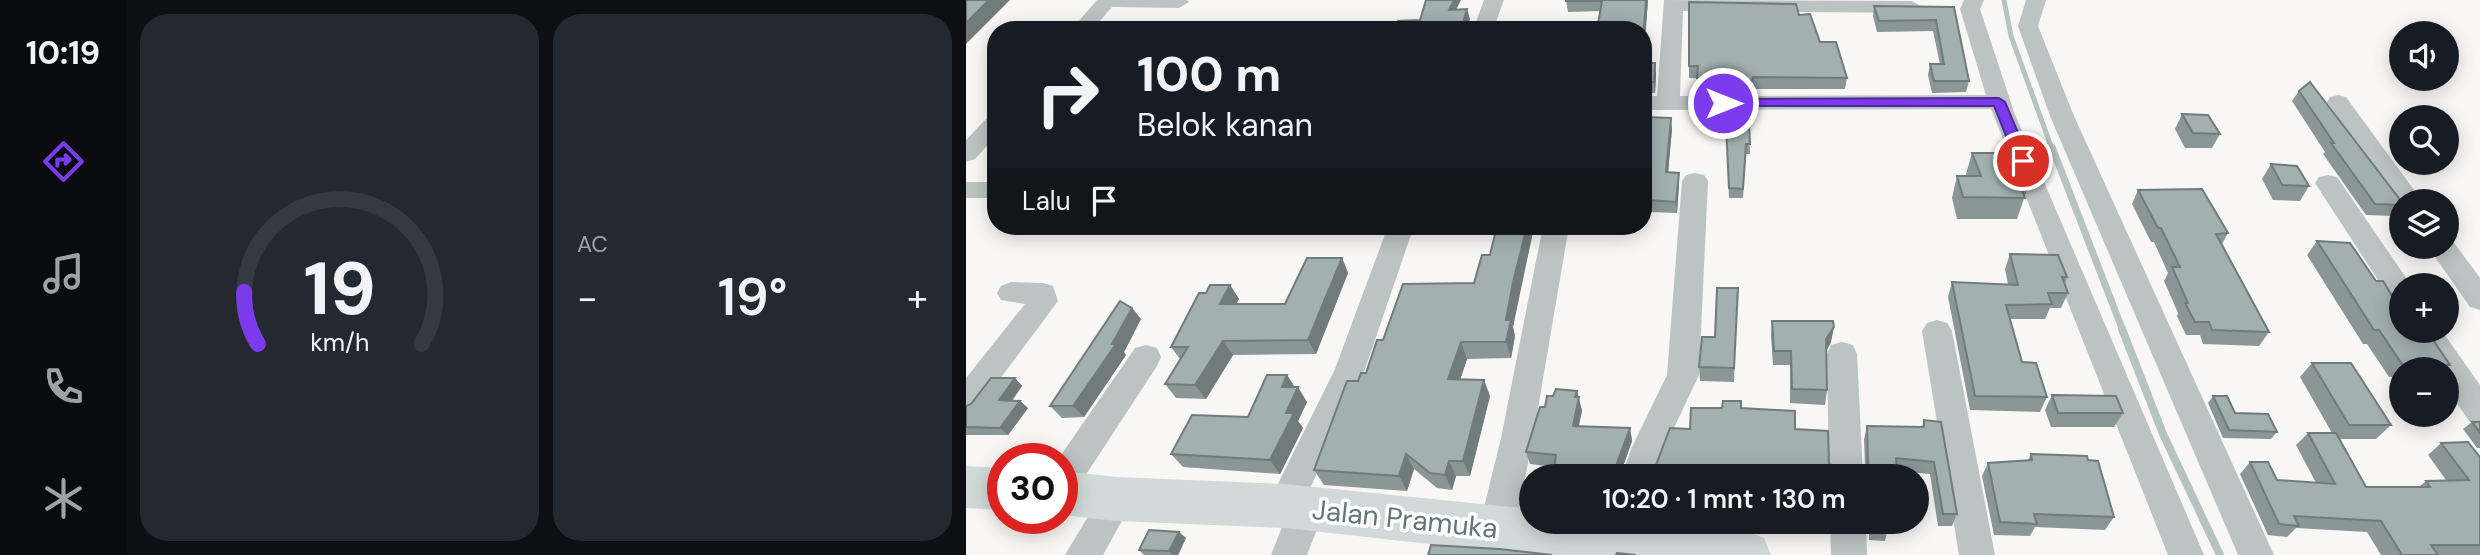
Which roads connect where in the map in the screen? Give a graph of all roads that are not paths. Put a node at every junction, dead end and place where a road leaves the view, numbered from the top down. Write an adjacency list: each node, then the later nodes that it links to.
1 (1494, 0): 9 (street)
2 (2036, 0): 51 (street)
3 (1108, 1): 4 (street); 8 (street)
4 (1178, 2)
5 (1673, 2): 7 (street); 13 (street)
6 (1965, 6): 10 (street)
7 (1926, 7)
8 (1089, 21)
9 (1486, 21)
10 (1999, 102): 13 (street); 50 (street)
11 (2338, 102): 18 (street)
12 (1652, 103): 13 (street)
13 (1668, 103)
14 (987, 132): 15 (street)
15 (966, 154)
16 (1695, 181): 34 (street)
17 (2328, 183): 24 (street)
18 (2400, 189)
19 (966, 190): 20 (street)
20 (987, 190)
21 (1398, 235): 40 (street)
22 (1554, 235): 41 (street)
23 (2451, 259): 26 (street)
24 (2389, 275)
25 (1011, 293): 31 (street)
26 (2480, 299)
27 (1937, 331): 49 (street)
28 (2435, 343): 32 (street)
29 (1842, 354): 35 (street)
30 (1146, 356): 33 (street)
31 (966, 401)
32 (2480, 411)
33 (1078, 458)
34 (1641, 464)
35 (1846, 464)
36 (966, 487): 37 (street)
37 (987, 488)
38 (1078, 495): 39 (street, Jalan Pramuka)
39 (1117, 499): 40 (street, Jalan Pramuka); 45 (street)
40 (1296, 507): 41 (street, Jalan Pramuka); 46 (street)
41 (1497, 528): 42 (street, Jalan Pramuka)
42 (1519, 529)
43 (1639, 534): 47 (street, Jalan Pramuka)
44 (1848, 534): 48 (street)
45 (1083, 555)
46 (1289, 555)
47 (1746, 555)
48 (1849, 555)
49 (1976, 555)
50 (2186, 555)
51 (2256, 555)

